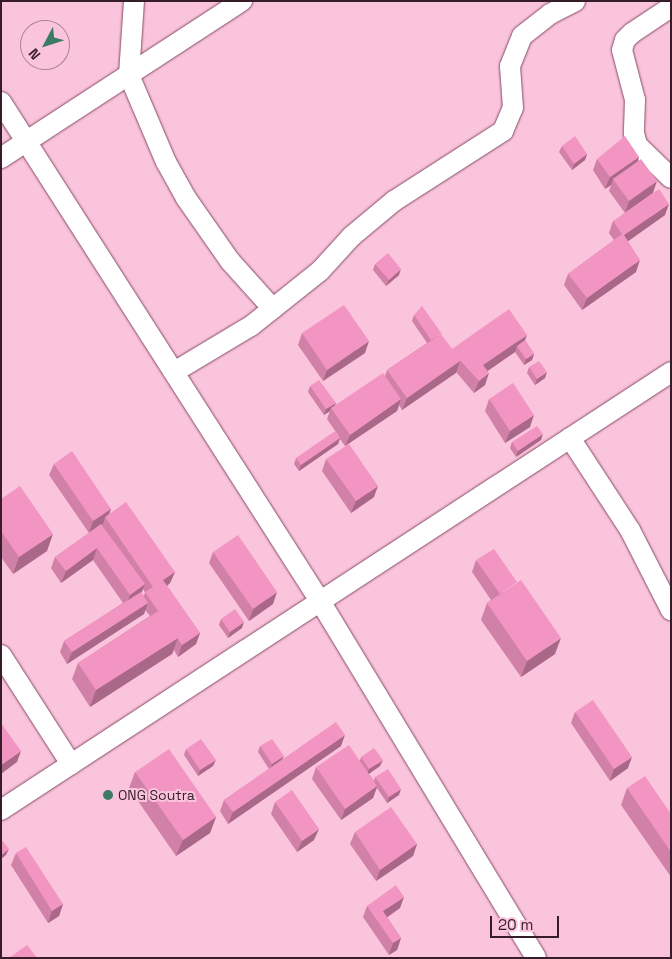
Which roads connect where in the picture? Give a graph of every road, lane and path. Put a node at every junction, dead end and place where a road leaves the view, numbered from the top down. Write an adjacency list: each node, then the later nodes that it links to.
1 (134, 1): 5 (street)
2 (242, 1): 5 (street)
3 (575, 1): 10 (street)
4 (671, 7): 9 (street)
5 (129, 75): 7 (street); 10 (street)
6 (1, 102): 7 (street)
7 (27, 141): 8 (street); 11 (street)
8 (1, 158)
9 (671, 178)
10 (274, 309): 11 (street)
11 (174, 372): 14 (street)
12 (671, 372): 13 (street)
13 (570, 438): 14 (street); 15 (street)
14 (320, 601): 17 (street); 19 (street)
15 (671, 610)
16 (1, 655): 17 (street)
17 (72, 764): 18 (street)
18 (1, 810)
19 (536, 958)

